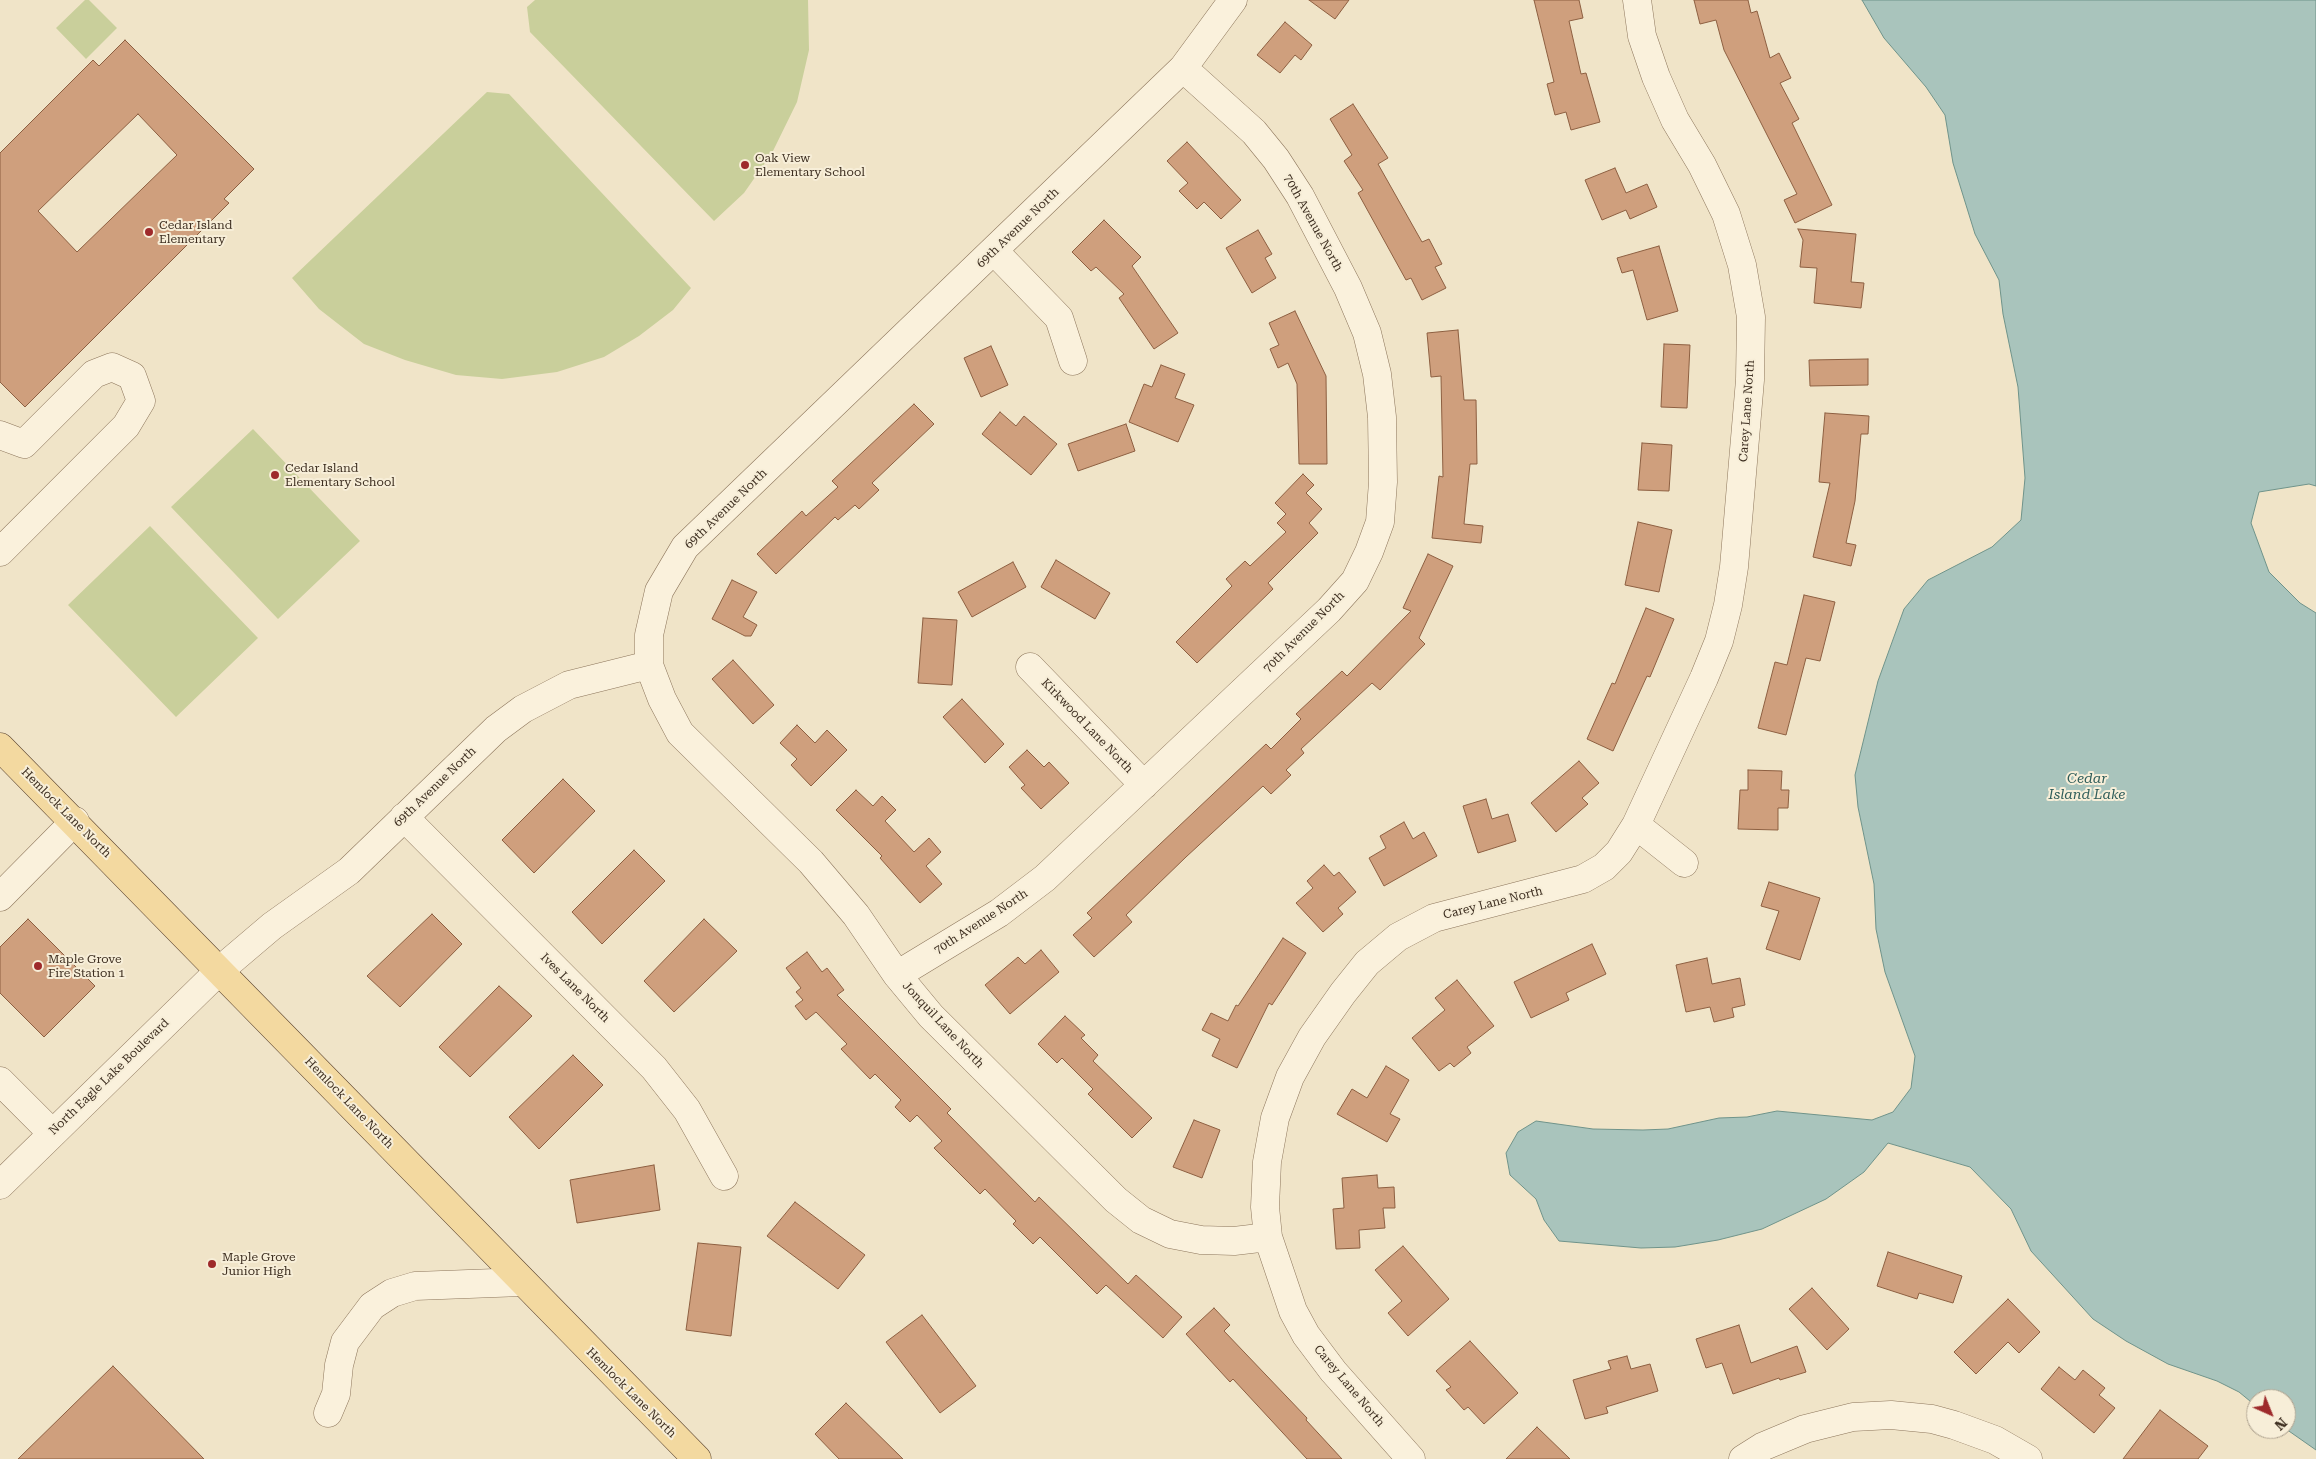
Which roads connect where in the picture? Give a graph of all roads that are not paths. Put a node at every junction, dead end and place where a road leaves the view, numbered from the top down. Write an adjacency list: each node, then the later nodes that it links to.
1 (1233, 0): 3 (street, 69th Avenue North)
2 (1637, 0): 14 (street, Carey Lane North)
3 (1183, 68): 4 (street, 69th Avenue North); 11 (street, 70th Avenue North)
4 (994, 251): 5 (street); 8 (street, 69th Avenue North)
5 (1073, 361)
6 (0, 434): 7 (street)
7 (0, 552)
8 (649, 666): 12 (street, 69th Avenue North); 18 (street, Jonquil Lane North)
9 (1030, 667): 11 (street, Kirkwood Lane North)
10 (0, 747): 13 (main road, Hemlock Lane North)
11 (1144, 785): 18 (street, 70th Avenue North)
12 (404, 817): 17 (street, 69th Avenue North); 21 (street, Ives Lane North)
13 (75, 821): 16 (street); 17 (main road, Hemlock Lane North)
14 (1636, 825): 15 (street); 23 (street, Carey Lane North)
15 (1684, 863)
16 (0, 897)
17 (219, 971): 20 (street, North Eagle Lake Boulevard); 24 (main road, Hemlock Lane North)
18 (897, 976): 23 (street, Jonquil Lane North)
19 (0, 1081): 20 (street)
20 (52, 1133): 22 (street, North Eagle Lake Boulevard)
21 (724, 1176)
22 (0, 1184)
23 (1268, 1237): 27 (street, Carey Lane North)
24 (522, 1282): 25 (street); 26 (main road, Hemlock Lane North)
25 (328, 1412)
26 (697, 1459)
27 (1411, 1459)
28 (1743, 1459): 29 (street)
29 (2028, 1459)

